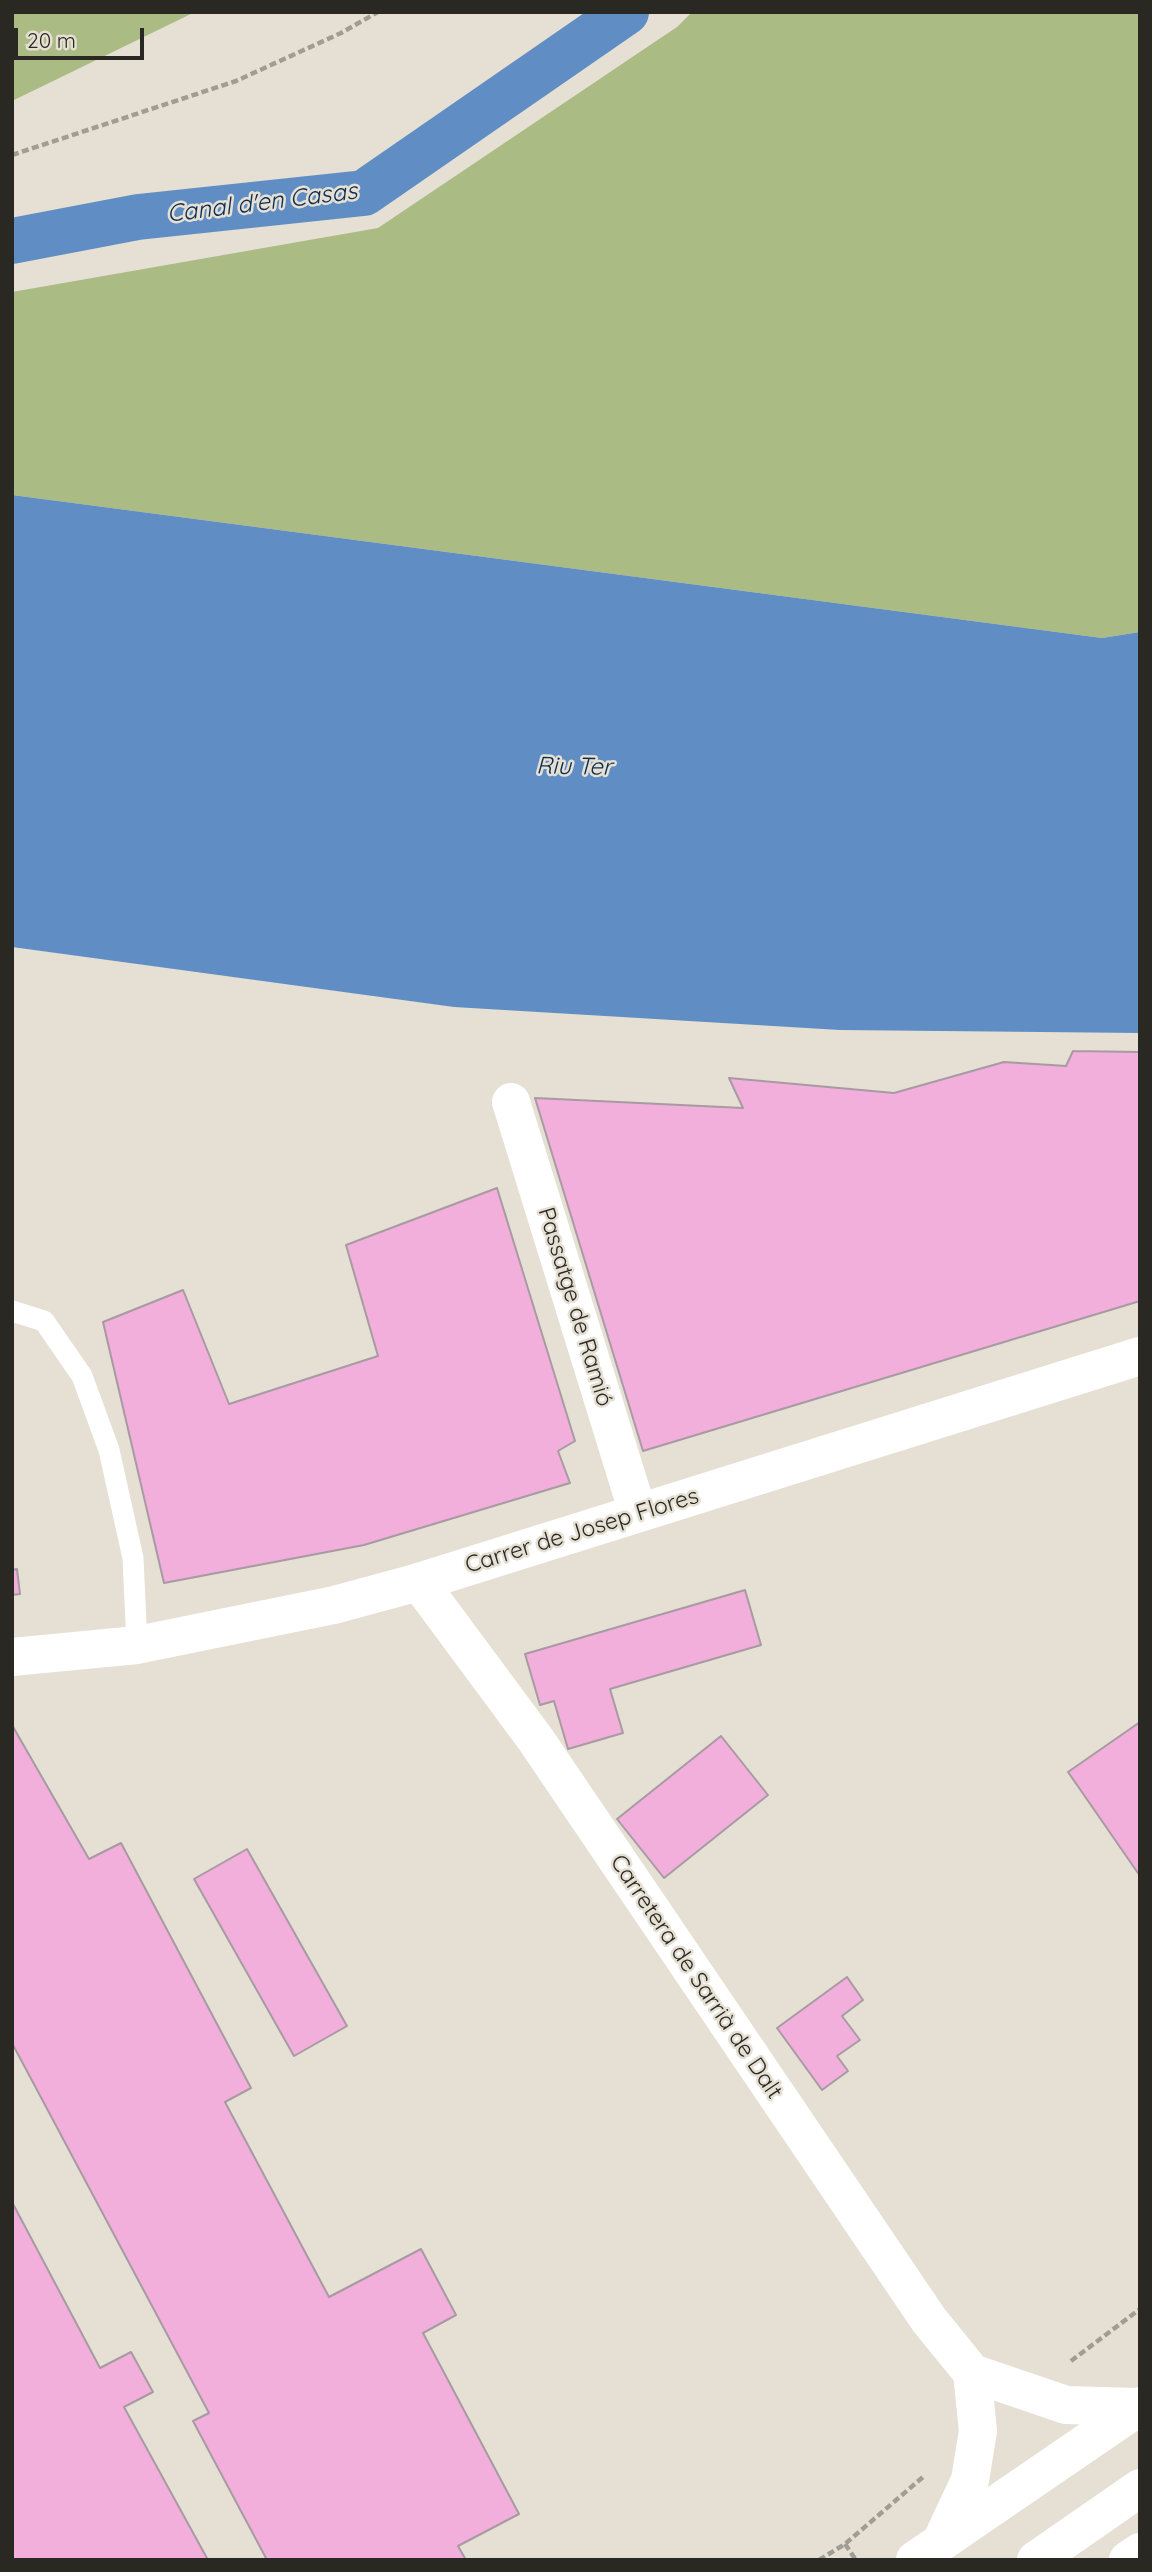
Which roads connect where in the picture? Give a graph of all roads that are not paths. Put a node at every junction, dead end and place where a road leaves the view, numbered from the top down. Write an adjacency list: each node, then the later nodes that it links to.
1 (511, 1102): 4 (street, Passatge de Ramió)
2 (12, 1311): 6 (lane)
3 (1140, 1356): 4 (street, Carrer de Josep Flores)
4 (638, 1513): 5 (street, Carrer de Josep Flores)
5 (419, 1582): 6 (street, Carrer de Josep Flores); 8 (street, Carretera de Sarrià de Dalt)
6 (137, 1645): 7 (street, Carrer de Josep Flores)
7 (12, 1657)
8 (972, 2373): 9 (street); 11 (street)
9 (1138, 2407): 11 (street)
10 (1140, 2488): 13 (street)
11 (928, 2551)
12 (1140, 2552): 14 (street)
13 (1036, 2560)
14 (1129, 2560)

